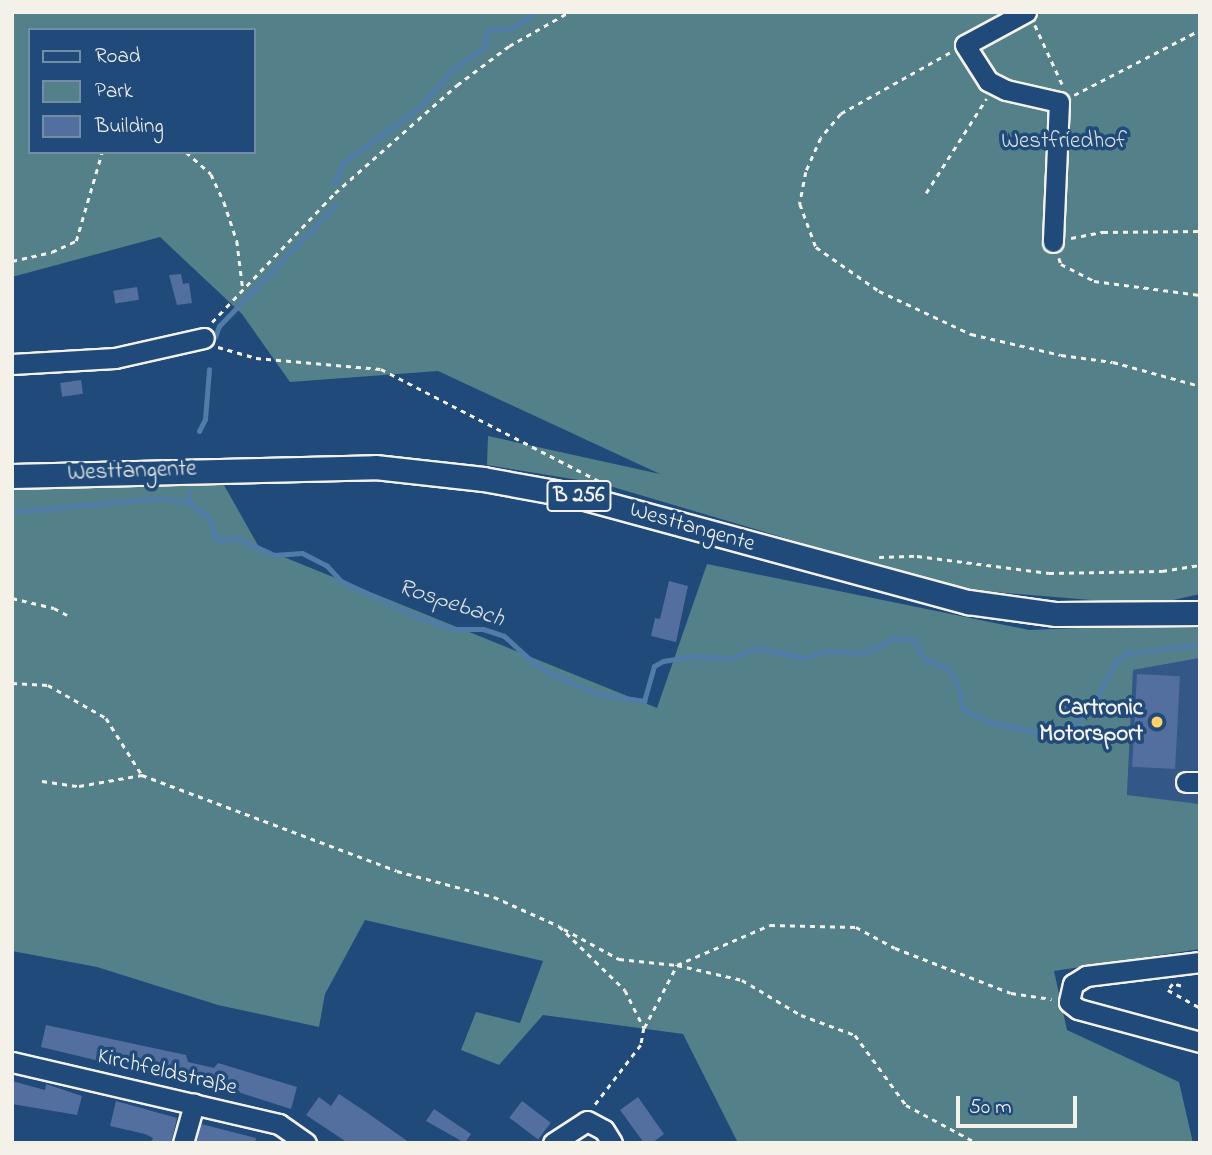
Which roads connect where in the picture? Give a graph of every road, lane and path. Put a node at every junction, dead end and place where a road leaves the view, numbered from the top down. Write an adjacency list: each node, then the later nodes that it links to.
1 (569, 12): 13 (path)
2 (1028, 12): 4 (street); 6 (path)
3 (1200, 30): 6 (path)
4 (965, 45): 5 (street); 17 (path)
5 (995, 85): 6 (street); 9 (path)
6 (1059, 103): 11 (street)
7 (101, 154): 12 (path)
8 (188, 154): 13 (path)
9 (926, 193)
10 (1200, 231): 11 (path)
11 (1054, 242): 14 (path)
12 (12, 261)
13 (243, 290): 15 (path)
14 (1200, 295)
15 (201, 338): 16 (street); 19 (path)
16 (12, 364)
17 (1200, 386)
18 (12, 476): 19 (main road, Westtangente / B 256)
19 (600, 502): 23 (main road, Westtangente / B 256)
20 (869, 558): 21 (path)
21 (1200, 565)
22 (12, 598): 24 (path)
23 (1200, 613)
24 (67, 615)
25 (12, 683): 26 (path)
26 (142, 775): 27 (path); 28 (path)
27 (42, 781)
28 (559, 926): 30 (path); 34 (path)
29 (1200, 962): 32 (street)
30 (677, 965): 32 (path); 34 (path); 43 (path)
31 (1181, 986): 33 (path)
32 (1069, 1002): 35 (street)
33 (1200, 1008)
34 (644, 1028): 38 (path)
35 (1200, 1042)
36 (13, 1060): 37 (street, Kirchfeldstraße)
37 (194, 1104): 39 (street, Kirchfeldstraße); 40 (street)
38 (587, 1121): 41 (street); 42 (street)
39 (293, 1139)
40 (183, 1143)
41 (553, 1143)
42 (612, 1143)
43 (977, 1143)

